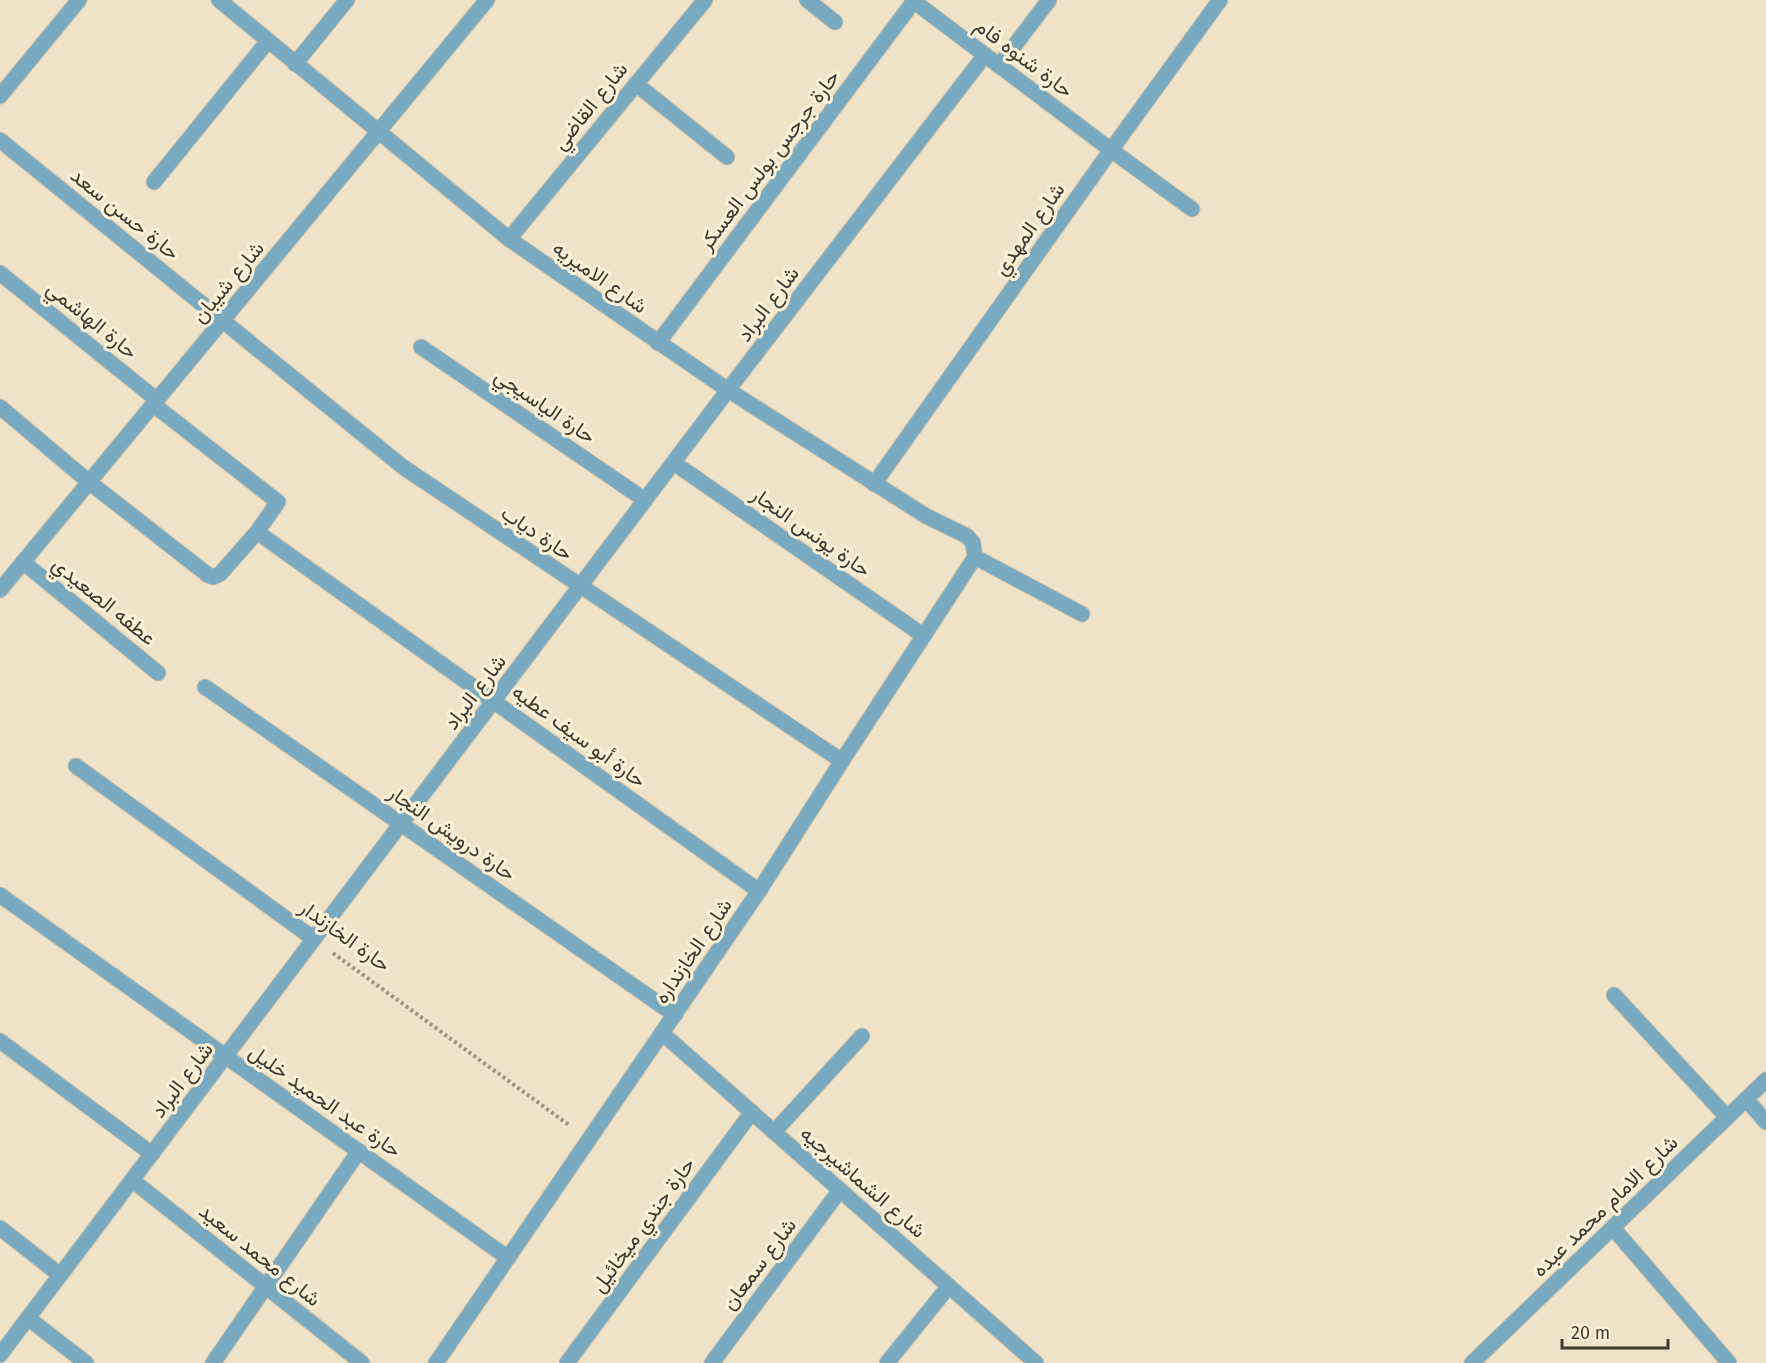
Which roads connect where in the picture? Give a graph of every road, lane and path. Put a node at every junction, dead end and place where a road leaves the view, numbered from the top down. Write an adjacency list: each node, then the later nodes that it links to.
1 (79, 0): 16 (street)
2 (219, 0): 11 (street, شارع الاميريه)
3 (347, 0): 13 (street)
4 (487, 0): 17 (street, شارع شيبان)
5 (705, 0): 15 (street, شارع القاضي)
6 (807, 0): 10 (street)
7 (1048, 0): 14 (street)
8 (1220, 0): 19 (street, شارع المهدي)
9 (913, 1): 12 (street, حارة شنوه فام); 26 (street, حارة جرجس بولس العسكر)
10 (835, 22)
11 (268, 41): 13 (street, شارع الاميريه); 21 (street)
12 (985, 55): 14 (street, حارة شنوه فام); 28 (street, شارع البراد)
13 (296, 64): 17 (street, شارع الاميريه)
14 (999, 66): 19 (street, حارة شنوه فام)
15 (636, 84): 20 (street); 23 (street, شارع القاضي)
16 (0, 96)
17 (378, 133): 23 (street, شارع الاميريه); 25 (street, شارع شيبان)
18 (0, 140): 25 (street, حارة حسن سعد)
19 (1111, 150): 22 (street, حارة شنوه فام); 33 (street, شارع المهدي)
20 (727, 157)
21 (154, 183)
22 (1192, 209)
23 (509, 239): 26 (street, شارع الاميريه)
24 (0, 273): 29 (street, حارة الهاشمي)
25 (223, 321): 29 (street, شارع شيبان); 38 (street, حارة دياب)
26 (658, 343): 28 (street, شارع الاميريه)
27 (421, 347): 34 (street, حارة الياسيجي)
28 (728, 390): 31 (street, شارع البراد); 33 (street, شارع الاميريه)
29 (156, 402): 32 (street, شارع شيبان); 35 (street, حارة الهاشمي)
30 (0, 407): 32 (street)
31 (674, 463): 34 (street, شارع البراد); 41 (street, حارة يونس النجار)
32 (89, 482): 35 (street); 37 (street, شارع شيبان)
33 (874, 484): 36 (street, شارع الاميريه)
34 (645, 500): 38 (street, شارع البراد)
35 (256, 532): 44 (street, حارة أبو سيف عطيه)
36 (975, 557): 40 (street); 41 (street, شارع الخازنداره)
37 (23, 562): 39 (street, شارع شيبان); 42 (street, عطفه الصعيدي)
38 (580, 586): 44 (street, شارع البراد); 45 (street, حارة دياب)
39 (0, 590)
40 (1082, 614)
41 (924, 636): 45 (street, شارع الخازنداره)
42 (158, 673)
43 (205, 687): 47 (street, حارة درويش النجار)
44 (494, 701): 47 (street, شارع البراد); 48 (street, حارة أبو سيف عطيه)
45 (842, 761): 48 (street, شارع الخازنداره)
46 (76, 766): 50 (street, حارة الخازندار)
47 (401, 824): 50 (street, شارع البراد); 52 (street, حارة درويش النجار)
48 (759, 891): 52 (street, شارع الخازنداره)
49 (0, 895): 56 (street, حارة عبد الحميد خليل)
50 (314, 939): 56 (street, شارع البراد); 63 (path, حارة الخازندار)
51 (1614, 995): 60 (street)
52 (675, 1015): 53 (street, شارع الخازنداره)
53 (662, 1033): 59 (street, شارع الشماشيرجيه); 63 (street, شارع الخازنداره)
54 (862, 1036): 62 (street)
55 (0, 1041): 65 (street)
56 (226, 1056): 64 (street, حارة عبد الحميد خليل); 65 (street, شارع البراد)
57 (1766, 1080): 58 (street, شارع الامام محمد عبده)
58 (1746, 1099): 60 (street, شارع الامام محمد عبده); 61 (street)
59 (752, 1112): 62 (street, شارع الشماشيرجيه); 81 (street, حارة جندي ميخائيل)
60 (1727, 1118): 69 (street, شارع الامام محمد عبده)
61 (1766, 1122)
62 (774, 1132): 67 (street, شارع الشماشيرجيه)
63 (589, 1140): 70 (street, شارع الخازنداره)
64 (359, 1151): 70 (street, حارة عبد الحميد خليل); 72 (street)
65 (152, 1154): 66 (street, شارع البراد)
66 (132, 1180): 71 (street, شارع البراد); 72 (street, شارع محمد سعيد)
67 (840, 1190): 73 (street, شارع الشماشيرجيه); 82 (street, شارع سمعان)
68 (0, 1228): 71 (street)
69 (1613, 1228): 84 (street, شارع الامام محمد عبده); 85 (street)
70 (508, 1258): 80 (street, شارع الخازنداره)
71 (60, 1275): 74 (street, شارع البراد)
72 (266, 1286): 78 (street); 79 (street, شارع محمد سعيد)
73 (949, 1286): 76 (street, شارع الشماشيرجيه); 83 (street)
74 (28, 1318): 75 (street, شارع البراد); 77 (street)
75 (0, 1355)
76 (1032, 1362)
77 (86, 1363)
78 (213, 1363)
79 (362, 1363)
80 (436, 1363)
81 (567, 1363)
82 (712, 1363)
83 (887, 1363)
84 (1472, 1363)
85 (1729, 1363)

